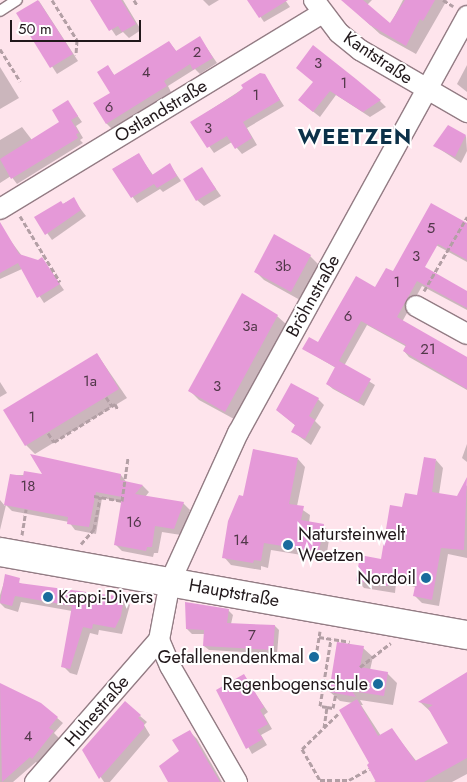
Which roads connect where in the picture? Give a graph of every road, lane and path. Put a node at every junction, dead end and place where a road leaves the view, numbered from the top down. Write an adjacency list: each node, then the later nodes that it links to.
1 (17, 0): 7 (lane)
2 (52, 0): 10 (path)
3 (134, 0): 5 (path)
4 (443, 0): 8 (path)
5 (137, 5)
6 (318, 7): 12 (street, Kantstraße); 14 (street, Ostlandstraße)
7 (0, 11)
8 (461, 11): 12 (street, Bröhnstraße)
9 (0, 49): 11 (path)
10 (76, 55)
11 (20, 81)
12 (426, 90): 13 (street, Kantstraße); 29 (street, Bröhnstraße)
13 (467, 112)
14 (6, 206): 16 (path)
15 (467, 217): 17 (path)
16 (60, 282)
17 (416, 306): 18 (street)
18 (467, 334)
19 (106, 397): 20 (path)
20 (112, 406): 21 (path); 22 (path)
21 (118, 410)
22 (48, 432)
23 (128, 458): 25 (path)
24 (94, 496): 25 (path)
25 (100, 497): 28 (path)
26 (26, 509): 27 (path)
27 (11, 545): 29 (street, Hauptstraße)
28 (77, 548)
29 (170, 582): 30 (street, Hauptstraße); 34 (street)
30 (467, 634)
31 (319, 636): 33 (path)
32 (392, 636): 36 (path)
33 (331, 638): 35 (path); 38 (path)
34 (159, 640): 43 (street, Huhestraße); 44 (street)
35 (350, 642)
36 (360, 667)
37 (336, 693): 38 (path)
38 (328, 707): 40 (path)
39 (338, 714): 40 (path)
40 (324, 728): 42 (path)
41 (369, 769): 42 (path)
42 (320, 781)
43 (35, 782)
44 (237, 782)

